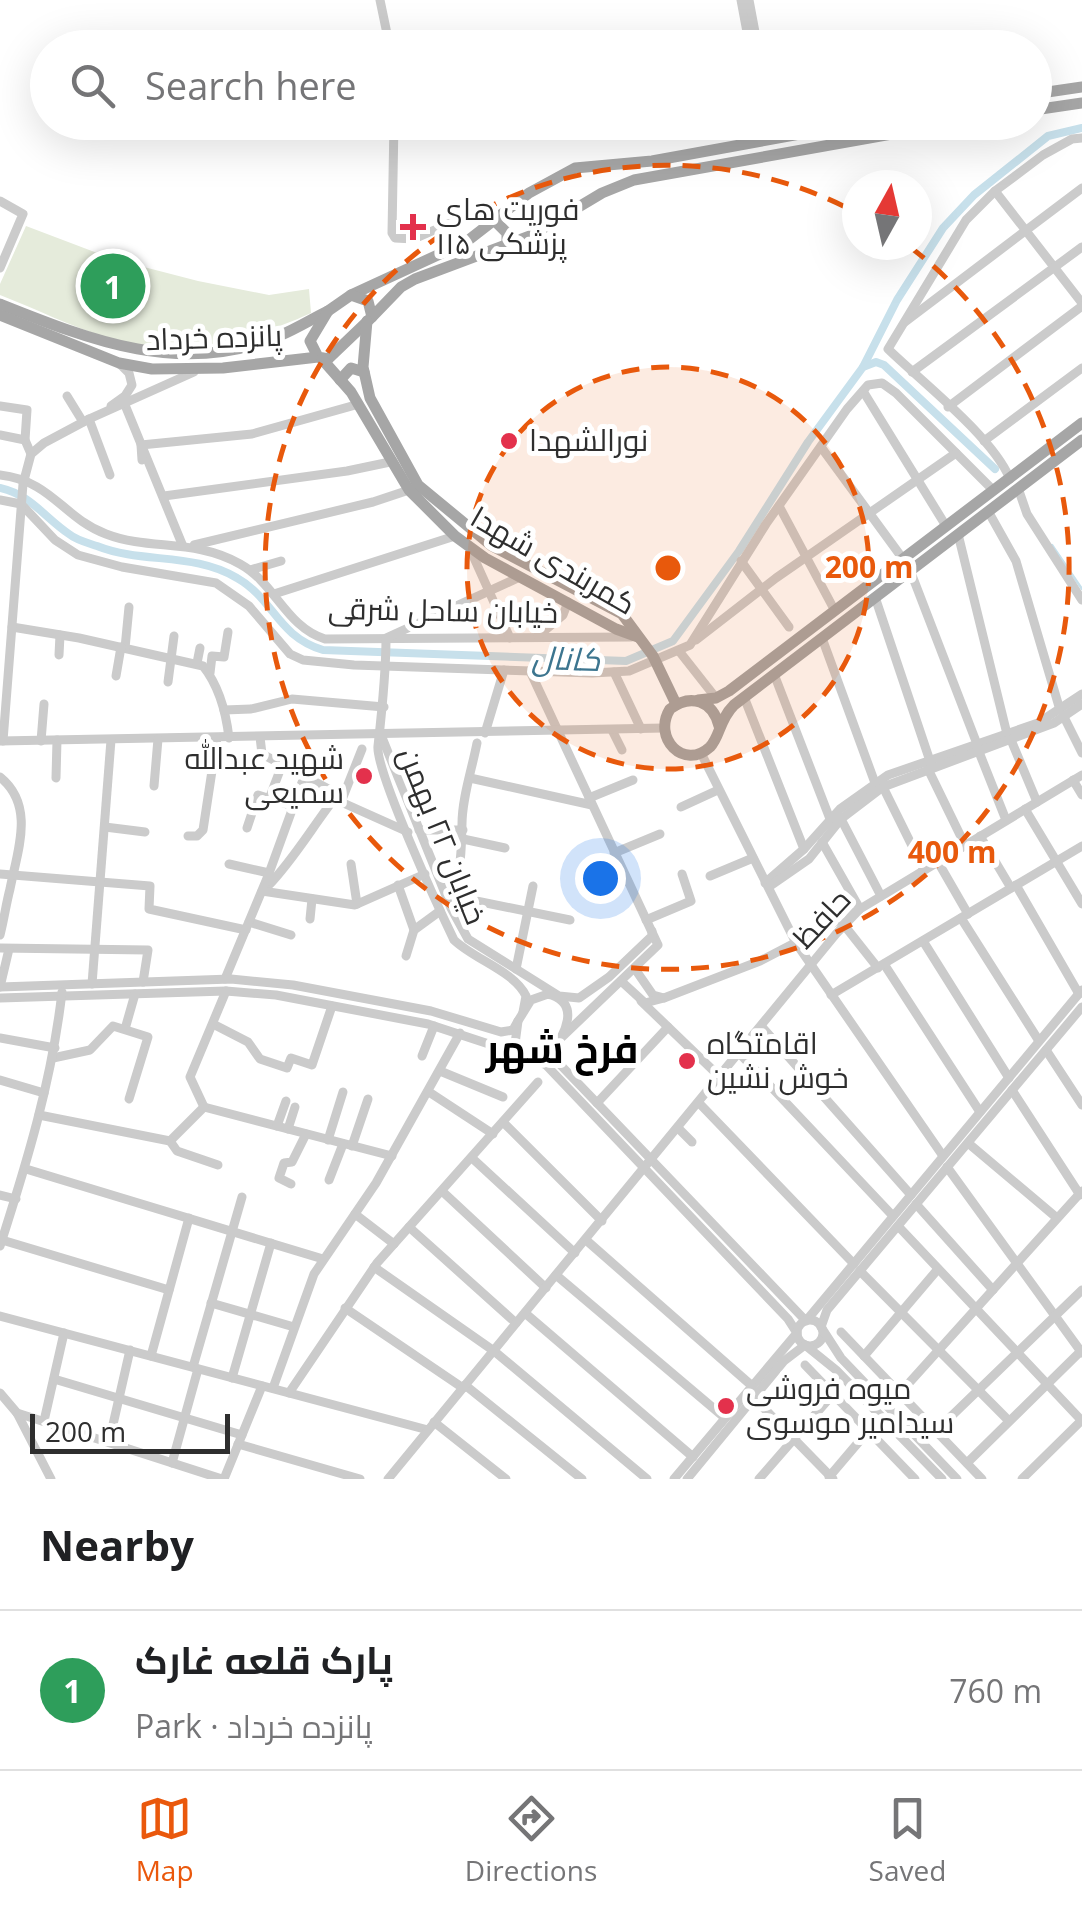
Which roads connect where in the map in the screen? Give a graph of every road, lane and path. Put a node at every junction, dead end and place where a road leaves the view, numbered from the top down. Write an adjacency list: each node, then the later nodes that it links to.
1 (380, 0): 4 (street)
2 (741, 0): 5 (street)
3 (749, 0): 6 (street)
4 (386, 30)
5 (747, 30)
6 (755, 30)
7 (1082, 87): 8 (main road)
8 (1052, 91)
9 (1082, 103): 10 (main road)
10 (1052, 107)
11 (1082, 138): 19 (street)
12 (394, 140): 22 (street)
13 (760, 140): 15 (main road, پانزده خرداد)
14 (840, 140): 17 (main road)
15 (618, 166): 16 (main road, پانزده خرداد); 17 (main road)
16 (598, 167): 20 (main road); 22 (main road, پانزده خرداد)
17 (622, 185): 20 (main road)
18 (1082, 188): 23 (street)
19 (995, 191): 23 (street); 34 (street)
20 (602, 193): 24 (main road)
21 (0, 202): 26 (street)
22 (494, 220): 24 (main road); 28 (main road, پانزده خرداد)
23 (1026, 232): 27 (street); 34 (street)
24 (507, 245): 33 (main road)
25 (1082, 248): 27 (street)
26 (0, 268)
27 (1055, 268): 30 (street); 40 (street)
28 (351, 295): 31 (main road, پانزده خرداد); 33 (main road)
29 (0, 304): 31 (main road, پانزده خرداد)
30 (1082, 305): 47 (street)
31 (328, 311): 35 (main road)
32 (0, 315): 36 (main road, پانزده خرداد)
33 (370, 319): 35 (main road); 39 (main road, کمربندی شهدا)
34 (901, 326): 40 (street)
35 (320, 358): 38 (main road, پانزده خرداد); 41 (main road, کمربندی شهدا)
36 (119, 363): 38 (main road, پانزده خرداد); 48 (street)
37 (1082, 368): 54 (street)
38 (202, 369): 45 (street)
39 (364, 372): 41 (main road); 103 (main road, کمربندی شهدا)
40 (912, 372): 47 (street)
41 (340, 380): 44 (main road, کمربندی شهدا)
42 (863, 391): 56 (street); 57 (street); 63 (street)
43 (67, 396): 49 (street)
44 (359, 404): 55 (street); 60 (main road, کمربندی شهدا)
45 (125, 405): 48 (street); 55 (street)
46 (0, 406): 52 (street)
47 (948, 407): 54 (street)
48 (100, 414): 49 (street)
49 (86, 420): 58 (street); 62 (street)
50 (1082, 423): 65 (main road)
51 (0, 435): 52 (street)
52 (25, 440): 58 (street)
53 (1082, 440): 65 (main road)
54 (984, 442): 65 (street)
55 (141, 445): 59 (street); 68 (street)
56 (821, 446): 71 (street); 73 (street)
57 (956, 452): 63 (street, خیابان ساحل شرقی); 67 (street)
58 (31, 454): 64 (street)
59 (142, 460)
60 (390, 462): 66 (main road, کمربندی شهدا); 68 (street)
61 (0, 475): 64 (street, خیابان ساحل شرقی)
62 (110, 475)
63 (918, 480): 73 (street, خیابان ساحل شرقی); 74 (street)
64 (23, 481): 70 (street); 77 (street, خیابان ساحل شرقی)
65 (1014, 483): 67 (main road); 72 (main road); 91 (street)
66 (409, 490): 76 (main road, کمربندی شهدا); 77 (street)
67 (994, 490): 74 (main road)
68 (164, 496): 77 (street)
69 (0, 500): 70 (street)
70 (21, 504): 87 (street); 113 (street, خیابان ساحل شرقی)
71 (778, 506): 79 (street); 81 (street)
72 (988, 511): 75 (main road); 132 (street)
73 (870, 513): 79 (street, خیابان ساحل شرقی); 82 (street)
74 (946, 526): 82 (main road)
75 (958, 534): 82 (main road); 140 (street)
76 (455, 536): 78 (main road, کمربندی شهدا); 89 (street)
77 (187, 545): 83 (street, خیابان ساحل شرقی)
78 (469, 547): 84 (main road, کمربندی شهدا); 88 (street)
79 (806, 557): 86 (street, خیابان ساحل شرقی); 94 (street)
80 (281, 561): 83 (street)
81 (741, 561): 86 (street); 105 (street)
82 (907, 565): 90 (main road); 94 (main road); 150 (street)
83 (250, 570): 89 (street, خیابان ساحل شرقی)
84 (520, 577): 88 (street); 92 (main road, کمربندی شهدا)
85 (0, 587): 87 (street)
86 (761, 590): 96 (street); 105 (street, خیابان ساحل شرقی)
87 (14, 591): 95 (street)
88 (489, 591): 101 (street); 104 (street)
89 (274, 594): 104 (street, خیابان ساحل شرقی)
90 (875, 597): 102 (main road); 156 (street)
91 (1082, 600)
92 (568, 602): 100 (street); 103 (main road, کمربندی شهدا)
93 (128, 608): 106 (street)
94 (835, 610): 125 (main road)
95 (12, 627): 98 (street); 114 (street)
96 (789, 628)
97 (228, 632): 120 (street)
98 (60, 634): 106 (street); 109 (street)
99 (174, 636): 110 (street)
100 (536, 637): 101 (street, خیابان ساحل شرقی); 103 (street, خیابان ساحل شرقی)
101 (510, 638): 104 (street, خیابان ساحل شرقی)
102 (822, 638): 118 (main road); 163 (street)
103 (640, 640): 111 (main road)
104 (386, 641): 113 (street, خیابان ۲۲ بهمن)
105 (690, 645): 108 (street, خیابان ساحل شرقی)
106 (123, 648): 110 (street); 119 (street)
107 (200, 648): 112 (street)
108 (680, 651): 111 (street, خیابان ساحل شرقی); 125 (street)
109 (59, 655)
110 (170, 658): 112 (street); 122 (street)
111 (654, 658): 117 (street, خیابان ساحل شرقی); 128 (main road)
112 (197, 663): 120 (street)
113 (386, 664): 115 (street, خیابان ساحل شرقی); 130 (street, خیابان ۲۲ بهمن)
114 (4, 665): 121 (street)
115 (504, 670): 116 (street, خیابان ساحل شرقی); 138 (street)
116 (530, 671): 117 (street, خیابان ساحل شرقی); 137 (street)
117 (614, 672): 135 (street)
118 (774, 674): 124 (main road); 175 (street)
119 (116, 676)
120 (210, 676): 131 (street)
121 (4, 681): 148 (street)
122 (168, 682)
123 (1082, 694): 132 (street)
124 (744, 697): 133 (main road); 190 (street)
125 (716, 698): 126 (main road)
126 (697, 700): 128 (main road); 133 (main road)
127 (44, 704): 145 (street)
128 (676, 704): 134 (main road)
129 (1082, 704): 132 (street)
130 (384, 707): 131 (street); 139 (street, خیابان ۲۲ بهمن)
131 (224, 710): 142 (street)
132 (1062, 714): 140 (street); 154 (street)
133 (719, 726): 153 (main road)
134 (664, 728): 135 (street); 153 (main road)
135 (641, 729): 136 (street)
136 (612, 730): 137 (street); 152 (street)
137 (557, 731): 138 (street); 169 (street)
138 (485, 733): 139 (street)
139 (382, 735): 143 (street); 180 (street, خیابان ۲۲ بهمن)
140 (1009, 737): 150 (street); 170 (street)
141 (217, 738): 142 (street); 144 (street); 184 (street)
142 (229, 738): 143 (street)
143 (260, 738): 155 (street)
144 (158, 739): 147 (street); 164 (street)
145 (41, 740): 146 (street); 148 (street)
146 (57, 740): 147 (street); 160 (street)
147 (111, 740): 177 (street)
148 (1, 741)
149 (477, 743): 161 (street)
150 (978, 748): 156 (street); 176 (street)
151 (362, 749): 168 (street)
152 (622, 750)
153 (701, 753): 165 (street)
154 (1082, 753)
155 (282, 765): 157 (street); 167 (street)
156 (929, 765): 163 (street); 187 (street)
157 (304, 776): 168 (street); 171 (street)
158 (0, 777): 202 (street)
159 (1078, 777): 166 (street); 170 (street, حافظ)
160 (56, 778)
161 (470, 778): 169 (street); 183 (street)
162 (633, 780): 169 (street)
163 (879, 785): 175 (street); 197 (street)
164 (154, 786)
165 (718, 790): 172 (street); 192 (street)
166 (1082, 795)
167 (270, 798): 171 (street); 178 (street)
168 (340, 798): 179 (street); 180 (street)
169 (590, 801): 191 (street)
170 (1037, 802): 173 (street, حافظ)
171 (294, 806): 174 (street)
172 (681, 808)
173 (1025, 809): 176 (street, حافظ); 193 (street)
174 (290, 817): 179 (street); 198 (street)
175 (836, 819): 186 (street); 190 (street); 211 (street)
176 (1006, 820): 185 (street, حافظ)
177 (105, 828): 181 (street); 204 (street)
178 (247, 828)
179 (309, 830): 209 (street)
180 (413, 831): 183 (street); 200 (street, خیابان ۲۲ بهمن); 210 (street, خیابان ۲۲ بهمن)
181 (145, 832)
182 (660, 834): 191 (street)
183 (463, 835): 189 (street); 210 (street)
184 (188, 836)
185 (980, 836): 187 (street, حافظ); 208 (street)
186 (822, 842): 207 (street); 215 (street)
187 (965, 845): 194 (street, حافظ)
188 (1082, 846): 193 (street)
189 (505, 848)
190 (804, 849): 207 (street)
191 (614, 853): 221 (street)
192 (753, 858): 203 (street); 207 (street)
193 (1056, 861): 208 (street); 214 (street)
194 (938, 862): 197 (street, حافظ); 218 (street)
195 (228, 864): 198 (street)
196 (351, 864): 213 (street)
197 (924, 870): 211 (street, حافظ)
198 (270, 873): 209 (street)
199 (0, 874): 202 (street)
200 (425, 874): 205 (street); 216 (street, خیابان ۲۲ بهمن)
201 (682, 874): 221 (street)
202 (13, 876): 204 (street); 226 (street)
203 (710, 876)
204 (99, 881): 223 (street); 230 (street)
205 (398, 885): 213 (street); 224 (street)
206 (533, 886): 217 (street)
207 (767, 886): 229 (street)
208 (1014, 887): 218 (street); 244 (street)
209 (262, 891): 212 (street); 223 (street)
210 (446, 895): 217 (street); 235 (street, خیابان ۲۲ بهمن)
211 (881, 896): 215 (street, حافظ)
212 (312, 899): 213 (street); 219 (street)
213 (357, 904)
214 (1082, 904)
215 (860, 909): 222 (street, حافظ); 229 (street)
216 (440, 911): 224 (street); 254 (street, خیابان ۲۲ بهمن)
217 (528, 912): 220 (street); 235 (street)
218 (965, 916): 228 (street); 263 (street)
219 (310, 919)
220 (570, 920)
221 (646, 920): 225 (street)
222 (844, 925): 233 (street, حافظ); 234 (street)
223 (247, 926): 227 (street); 237 (street)
224 (414, 930): 232 (street)
225 (652, 931): 236 (street); 248 (street)
226 (0, 935)
227 (291, 935)
228 (923, 941): 234 (street); 271 (street)
229 (796, 943): 233 (street); 250 (street)
230 (95, 947): 231 (street); 239 (street); 241 (street)
231 (5, 949): 242 (street)
232 (406, 956)
233 (812, 966): 246 (street); 258 (street, حافظ)
234 (881, 966): 246 (street); 287 (street)
235 (516, 969): 248 (street, خیابان ۲۲ بهمن)
236 (635, 969): 238 (street); 250 (street)
237 (225, 979): 239 (street); 254 (street)
238 (621, 981): 251 (street); 261 (street)
239 (143, 982): 241 (street)
240 (63, 984): 241 (street); 242 (street); 247 (street)
241 (92, 984)
242 (0, 987)
243 (226, 991): 245 (street); 252 (street); 255 (street)
244 (1080, 992): 263 (street)
245 (135, 994): 247 (street); 259 (street)
246 (832, 995): 302 (street)
247 (62, 996): 249 (street); 264 (street)
248 (559, 996): 254 (street); 261 (street)
249 (0, 998)
250 (664, 998): 251 (street)
251 (641, 1001): 257 (street)
252 (332, 1006): 255 (street); 256 (street)
253 (1080, 1015): 263 (street)
254 (521, 1016): 265 (street)
255 (213, 1024): 285 (street)
256 (434, 1026): 260 (street); 268 (street)
257 (668, 1027): 270 (street); 282 (street)
258 (762, 1027): 267 (street, حافظ); 313 (street)
259 (125, 1028): 264 (street); 279 (street)
260 (460, 1034): 265 (street); 269 (street)
261 (562, 1037): 266 (street)
262 (0, 1038): 264 (street)
263 (1043, 1046): 271 (street); 274 (street); 284 (street)
264 (54, 1053): 277 (street)
265 (524, 1054): 266 (street); 303 (street)
266 (550, 1054): 282 (street)
267 (740, 1054): 270 (street, حافظ); 318 (street)
268 (422, 1056)
269 (440, 1071): 276 (street); 278 (street)
270 (720, 1077): 283 (street, حافظ)
271 (1009, 1078): 287 (street)
272 (0, 1080): 277 (street)
273 (538, 1082): 289 (street)
274 (1012, 1090): 298 (street); 309 (street)
275 (343, 1092): 295 (street)
276 (429, 1092): 294 (street); 300 (street)
277 (44, 1093): 288 (street)
278 (502, 1097)
279 (129, 1098)
280 (368, 1098): 299 (street)
281 (286, 1100): 290 (street)
282 (597, 1103): 303 (street)
283 (699, 1104): 291 (street, حافظ); 329 (street)
284 (1082, 1105)
285 (204, 1107): 290 (street); 296 (street)
286 (296, 1107): 292 (street)
287 (980, 1112): 302 (street)
288 (39, 1116): 296 (street); 305 (street)
289 (503, 1122): 294 (street); 317 (street)
290 (277, 1126): 292 (street)
291 (678, 1128): 297 (street); 303 (street, حافظ)
292 (288, 1129): 293 (street)
293 (306, 1134): 295 (street); 307 (street)
294 (493, 1134): 301 (street)
295 (328, 1140): 299 (street)
296 (170, 1141): 304 (street)
297 (692, 1142)
298 (968, 1143): 302 (street); 316 (street)
299 (348, 1145): 300 (street); 306 (street)
300 (392, 1156): 314 (street)
301 (472, 1158): 308 (street); 325 (street)
302 (945, 1162): 313 (street); 327 (street)
303 (649, 1164): 317 (street, حافظ); 344 (street); 350 (street)
304 (218, 1166)
305 (26, 1169): 312 (street); 315 (street)
306 (329, 1180)
307 (291, 1184)
308 (443, 1192): 319 (street); 332 (street)
309 (1081, 1194): 316 (street)
310 (0, 1196): 312 (street)
311 (242, 1197): 320 (street)
312 (16, 1199): 322 (street)
313 (914, 1200): 318 (street); 334 (street)
314 (355, 1214): 324 (street); 326 (street)
315 (188, 1218): 320 (street); 333 (street)
316 (1057, 1218): 327 (street)
317 (602, 1220): 321 (street, حافظ)
318 (896, 1221): 329 (street); 330 (street)
319 (410, 1227): 324 (street); 345 (street)
320 (232, 1232): 323 (street); 336 (street)
321 (586, 1240): 325 (street, حافظ); 365 (street)
322 (1, 1243): 333 (street)
323 (271, 1243): 326 (street); 340 (street)
324 (394, 1244): 328 (street)
325 (575, 1253): 331 (street, حافظ)
326 (323, 1259): 346 (street)
327 (1017, 1263): 334 (street); 343 (street)
328 (374, 1266): 337 (street); 354 (street)
329 (856, 1268): 339 (street); 344 (street); 347 (street)
330 (938, 1269): 338 (street); 339 (street)
331 (556, 1275): 332 (street, حافظ); 376 (street)
332 (546, 1288): 341 (street, حافظ)
333 (169, 1290): 357 (street)
334 (993, 1290): 338 (street)
335 (1082, 1290): 343 (street)
336 (211, 1303): 340 (street); 360 (street)
337 (345, 1308): 364 (street); 369 (street)
338 (975, 1309): 353 (street); 356 (street)
339 (901, 1313): 353 (street); 358 (street)
340 (250, 1314): 346 (street); 361 (street)
341 (525, 1314): 345 (street, حافظ); 386 (street)
342 (0, 1316): 348 (street)
343 (1055, 1316): 355 (street); 356 (street)
344 (806, 1321): 347 (street); 350 (street)
345 (516, 1324): 354 (street, حافظ)
346 (294, 1327): 366 (street)
347 (821, 1327): 351 (street); 391 (street)
348 (64, 1332): 352 (street); 362 (street)
349 (841, 1332): 358 (street)
350 (797, 1333): 351 (street); 365 (street)
351 (804, 1345): 373 (street); 403 (street)
352 (130, 1350): 357 (street); 372 (street)
353 (938, 1350): 367 (street); 370 (street)
354 (494, 1351): 364 (street, حافظ); 398 (street)
355 (1082, 1351): 363 (street)
356 (1017, 1353): 363 (street); 367 (street)
357 (151, 1356): 360 (street)
358 (864, 1356): 370 (street)
359 (805, 1365): 371 (street)
360 (196, 1368): 361 (street); 375 (street)
361 (232, 1378): 366 (street)
362 (54, 1379): 372 (street); 379 (street)
363 (1046, 1385): 377 (street); 378 (street)
364 (464, 1386): 380 (street, حافظ); 397 (street)
365 (751, 1386): 376 (street)
366 (267, 1387): 369 (street); 383 (street)
367 (978, 1390): 377 (street); 381 (street)
368 (0, 1393): 374 (street)
369 (289, 1393): 380 (street)
370 (900, 1393): 381 (street)
371 (833, 1394): 382 (street); 384 (street)
372 (119, 1398): 375 (street); 385 (street)
373 (754, 1398): 384 (street); 400 (street)
374 (16, 1412): 379 (street); 392 (street)
375 (185, 1418): 383 (street); 387 (street)
376 (725, 1418): 386 (street)
377 (1010, 1421): 388 (street)
378 (1082, 1421): 405 (street)
379 (44, 1422): 385 (street)
380 (431, 1426): 389 (street, حافظ); 396 (street)
381 (937, 1430): 388 (street)
382 (868, 1431): 390 (street); 402 (street)
383 (240, 1439): 393 (street); 394 (street)
384 (794, 1439): 390 (street); 401 (street)
385 (109, 1442): 387 (street)
386 (693, 1457): 399 (street)
387 (172, 1463): 393 (street)
388 (967, 1463): 404 (street)
389 (391, 1475): 395 (street)
390 (830, 1478)
391 (955, 1478)
392 (51, 1479)
393 (223, 1479)
394 (360, 1479)
395 (404, 1479)
396 (506, 1479)
397 (582, 1479)
398 (647, 1479)
399 (674, 1479)
400 (686, 1479)
401 (759, 1479)
402 (915, 1479)
403 (942, 1479)
404 (982, 1479)
405 (1022, 1479)

